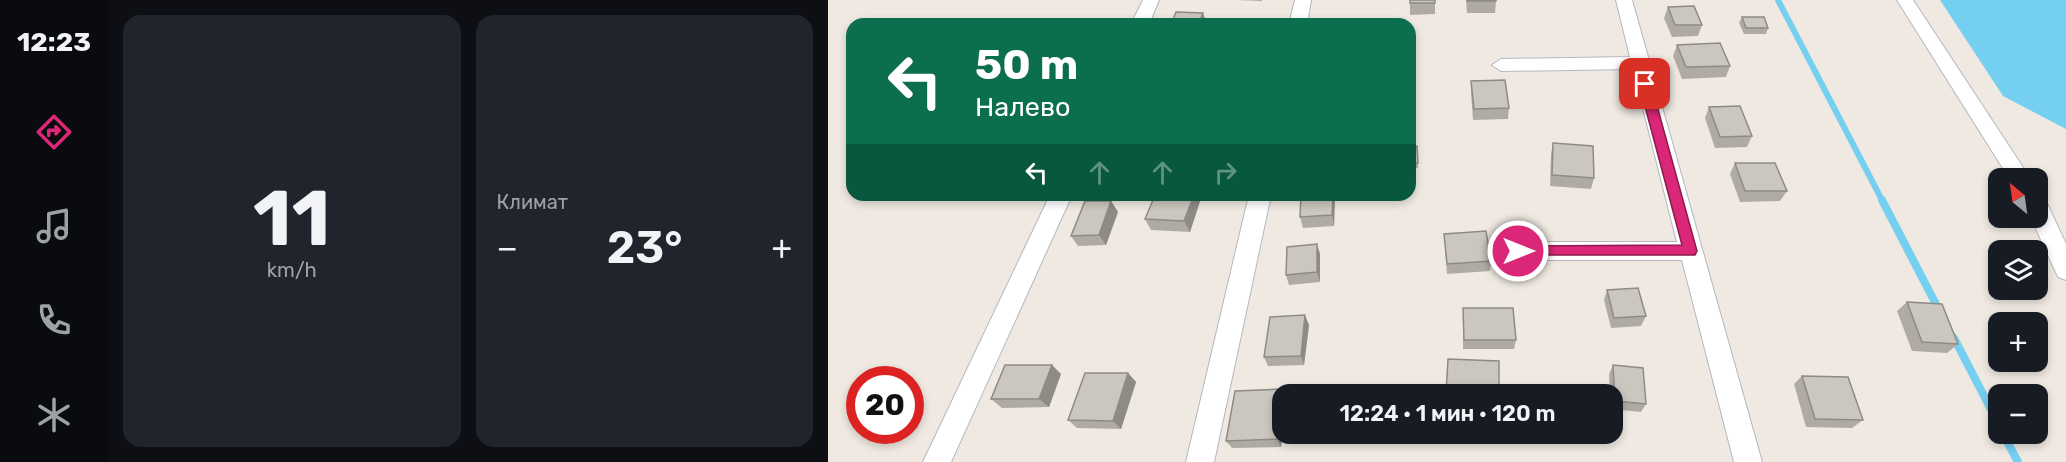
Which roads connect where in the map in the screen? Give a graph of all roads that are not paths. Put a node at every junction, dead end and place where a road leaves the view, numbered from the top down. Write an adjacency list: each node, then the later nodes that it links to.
1 (1151, 0): 5 (street)
2 (1303, 0): 6 (street)
3 (1624, 0): 7 (street)
4 (1905, 0): 9 (street)
5 (1143, 18)
6 (1299, 18)
7 (1640, 63): 8 (street); 14 (street)
8 (1501, 65)
9 (2014, 168)
10 (1058, 201): 16 (street)
11 (1259, 201): 17 (street)
12 (2047, 228): 15 (street)
13 (1518, 251): 14 (street)
14 (1690, 251): 18 (street)
15 (2066, 270)
16 (937, 462)
17 (1200, 462)
18 (1748, 462)

